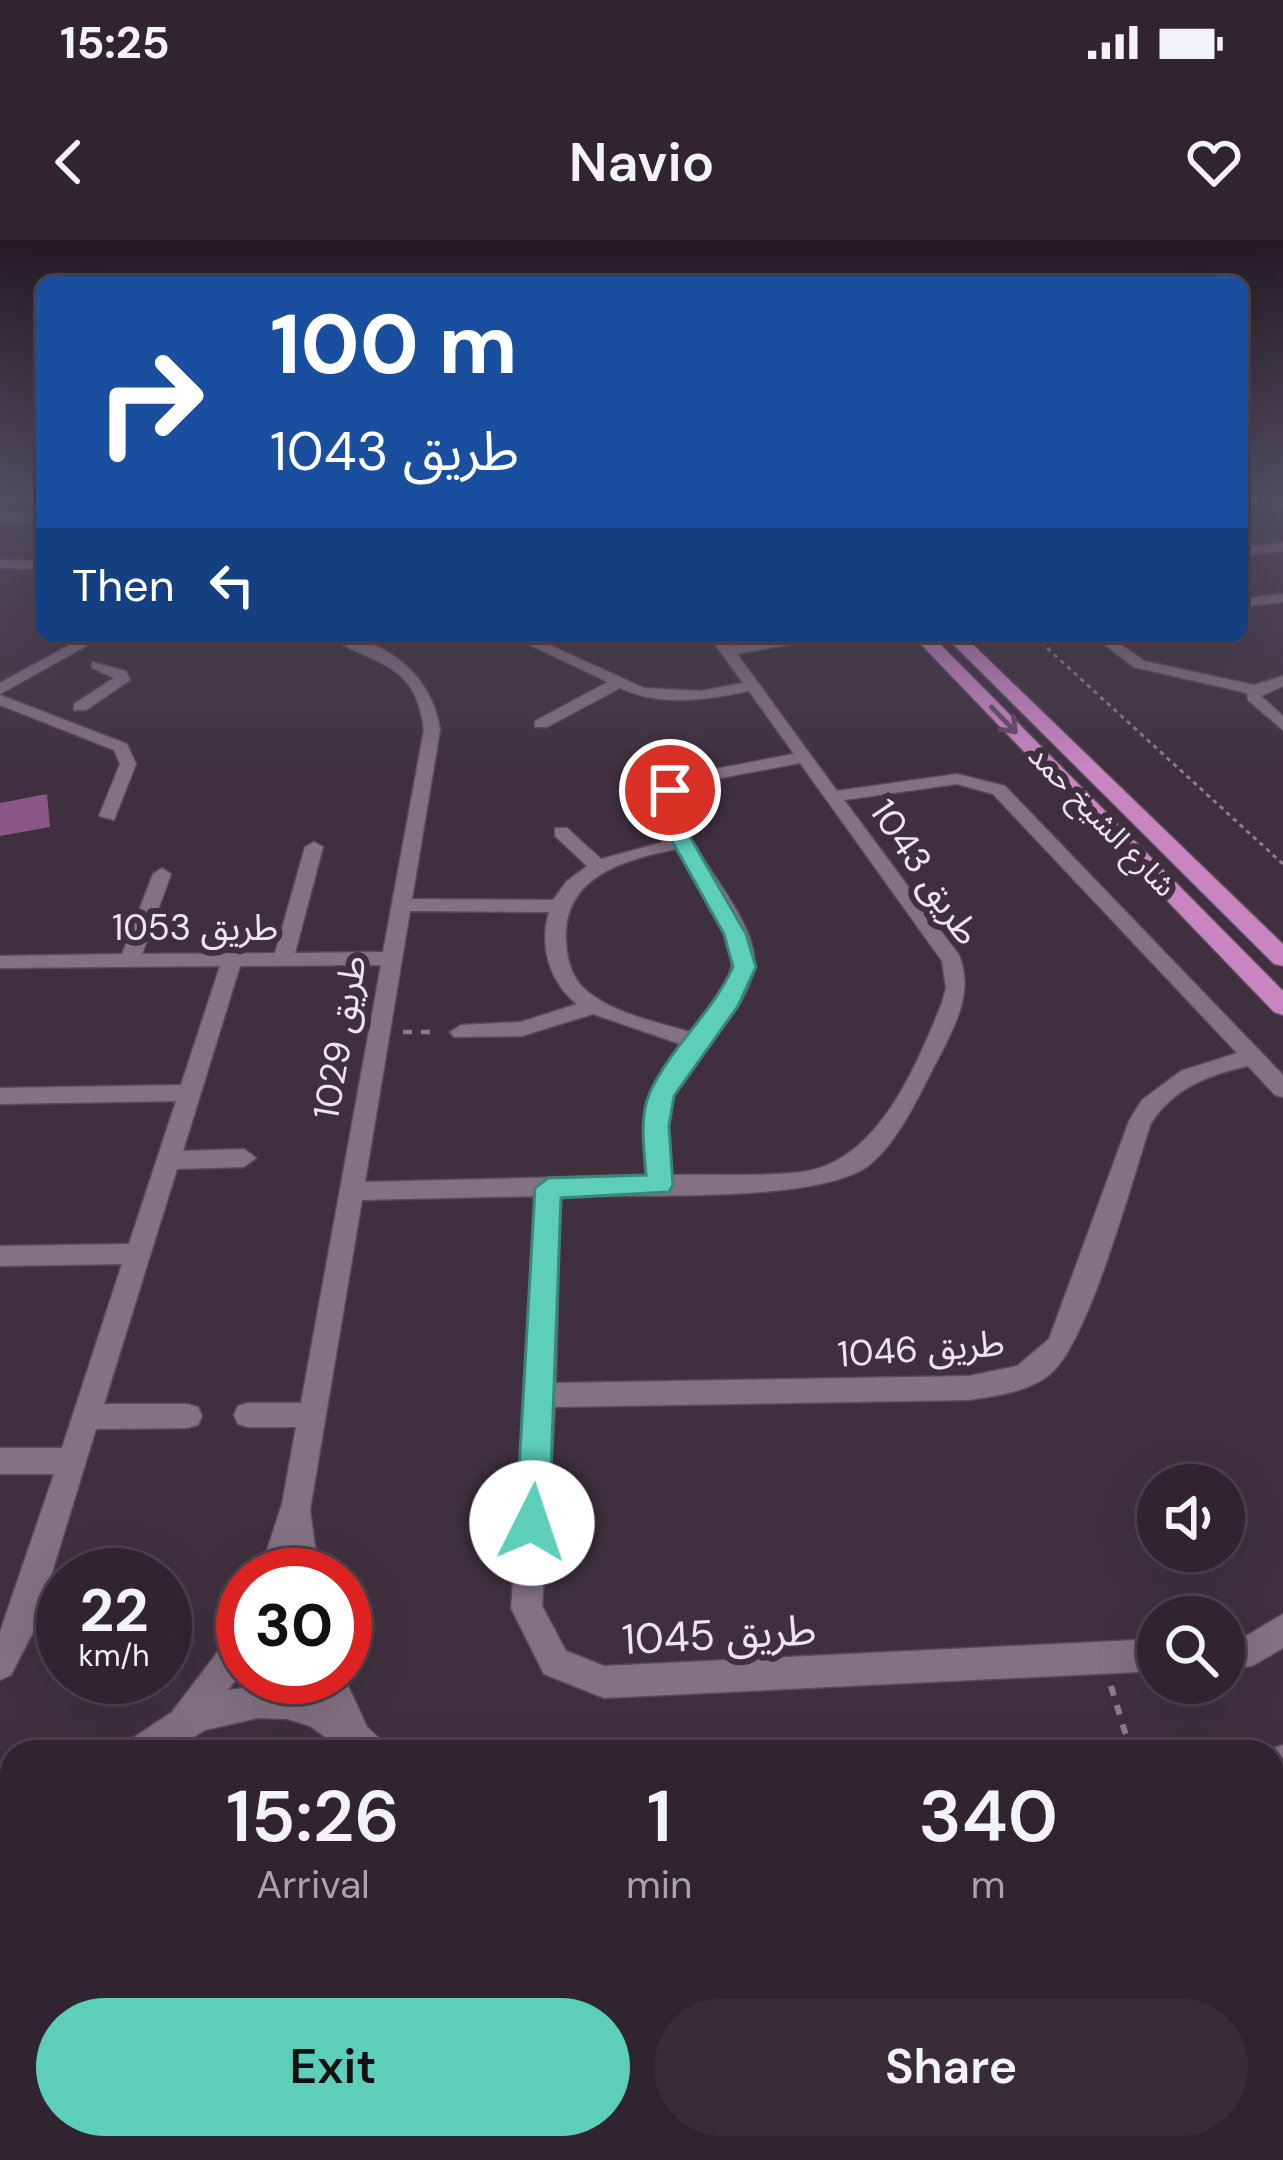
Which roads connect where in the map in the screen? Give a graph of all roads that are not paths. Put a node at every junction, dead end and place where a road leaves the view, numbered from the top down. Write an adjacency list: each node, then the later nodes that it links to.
1 (1283, 598): 2 (street)
2 (1248, 602)
3 (86, 642): 12 (street)
4 (352, 642): 32 (street, طريق 1029)
5 (531, 642): 14 (street)
6 (928, 642): 41 (main road, شارع الشيخ حمد, one-way to 41)
7 (960, 642): 35 (main road, شارع الشيخ حمد)
8 (1108, 642): 17 (street)
9 (722, 644): 15 (street, طريق 1043)
10 (5, 664): 12 (street)
11 (97, 665): 19 (street)
12 (31, 672): 16 (street)
13 (1283, 681): 17 (street)
14 (620, 682): 15 (street); 22 (street)
15 (753, 686): 24 (street, طريق 1043)
16 (0, 689)
17 (1255, 690): 23 (street)
18 (0, 700): 20 (street)
19 (80, 707)
20 (24, 709): 21 (street); 26 (street)
21 (0, 723)
22 (541, 724)
23 (1283, 725)
24 (806, 757): 25 (street, طريق 1043); 28 (street)
25 (835, 796): 44 (street); 50 (street, طريق 1043)
26 (108, 816)
27 (561, 832): 30 (street)
28 (680, 843): 30 (street); 43 (street)
29 (314, 847): 37 (street)
30 (598, 866): 33 (street)
31 (162, 874): 38 (street)
32 (400, 904): 33 (street); 34 (street, طريق 1029)
33 (558, 906): 40 (street)
34 (392, 958): 37 (street, طريق 1053); 52 (street, طريق 1029)
35 (1283, 958)
36 (232, 959): 37 (street, طريق 1053); 38 (street, طريق 1053); 46 (street)
37 (284, 959)
38 (130, 961): 39 (street, طريق 1053)
39 (0, 962)
40 (595, 1006): 42 (street); 43 (street)
41 (1283, 1006)
42 (461, 1032)
43 (696, 1042): 50 (street)
44 (1254, 1057): 45 (street); 55 (street, طريق 1046)
45 (1283, 1089)
46 (188, 1093): 47 (street); 49 (street)
47 (0, 1096)
48 (244, 1158): 49 (street)
49 (167, 1160): 53 (street)
50 (660, 1185): 51 (street, طريق 1043)
51 (548, 1188): 52 (street, طريق 1043); 55 (street, طريق 1045)
52 (352, 1191): 57 (street, طريق 1029)
53 (138, 1254): 54 (street); 59 (street)
54 (0, 1256)
55 (542, 1395): 67 (street, طريق 1045)
56 (248, 1415): 57 (street)
57 (313, 1415): 62 (street, طريق 1029)
58 (188, 1416): 59 (street)
59 (87, 1417): 61 (street)
60 (0, 1461): 61 (street)
61 (74, 1461): 68 (street)
62 (297, 1504): 63 (street, طريق 1029); 64 (street, طريق 1029)
63 (283, 1548)
64 (301, 1548)
65 (1283, 1630): 66 (street)
66 (1245, 1650)
67 (1137, 1656)
68 (0, 1664)
69 (216, 1679): 71 (street)
70 (341, 1704): 74 (street)
71 (183, 1721): 72 (street); 73 (street)
72 (158, 1740)
73 (358, 1740)
74 (360, 1740)

